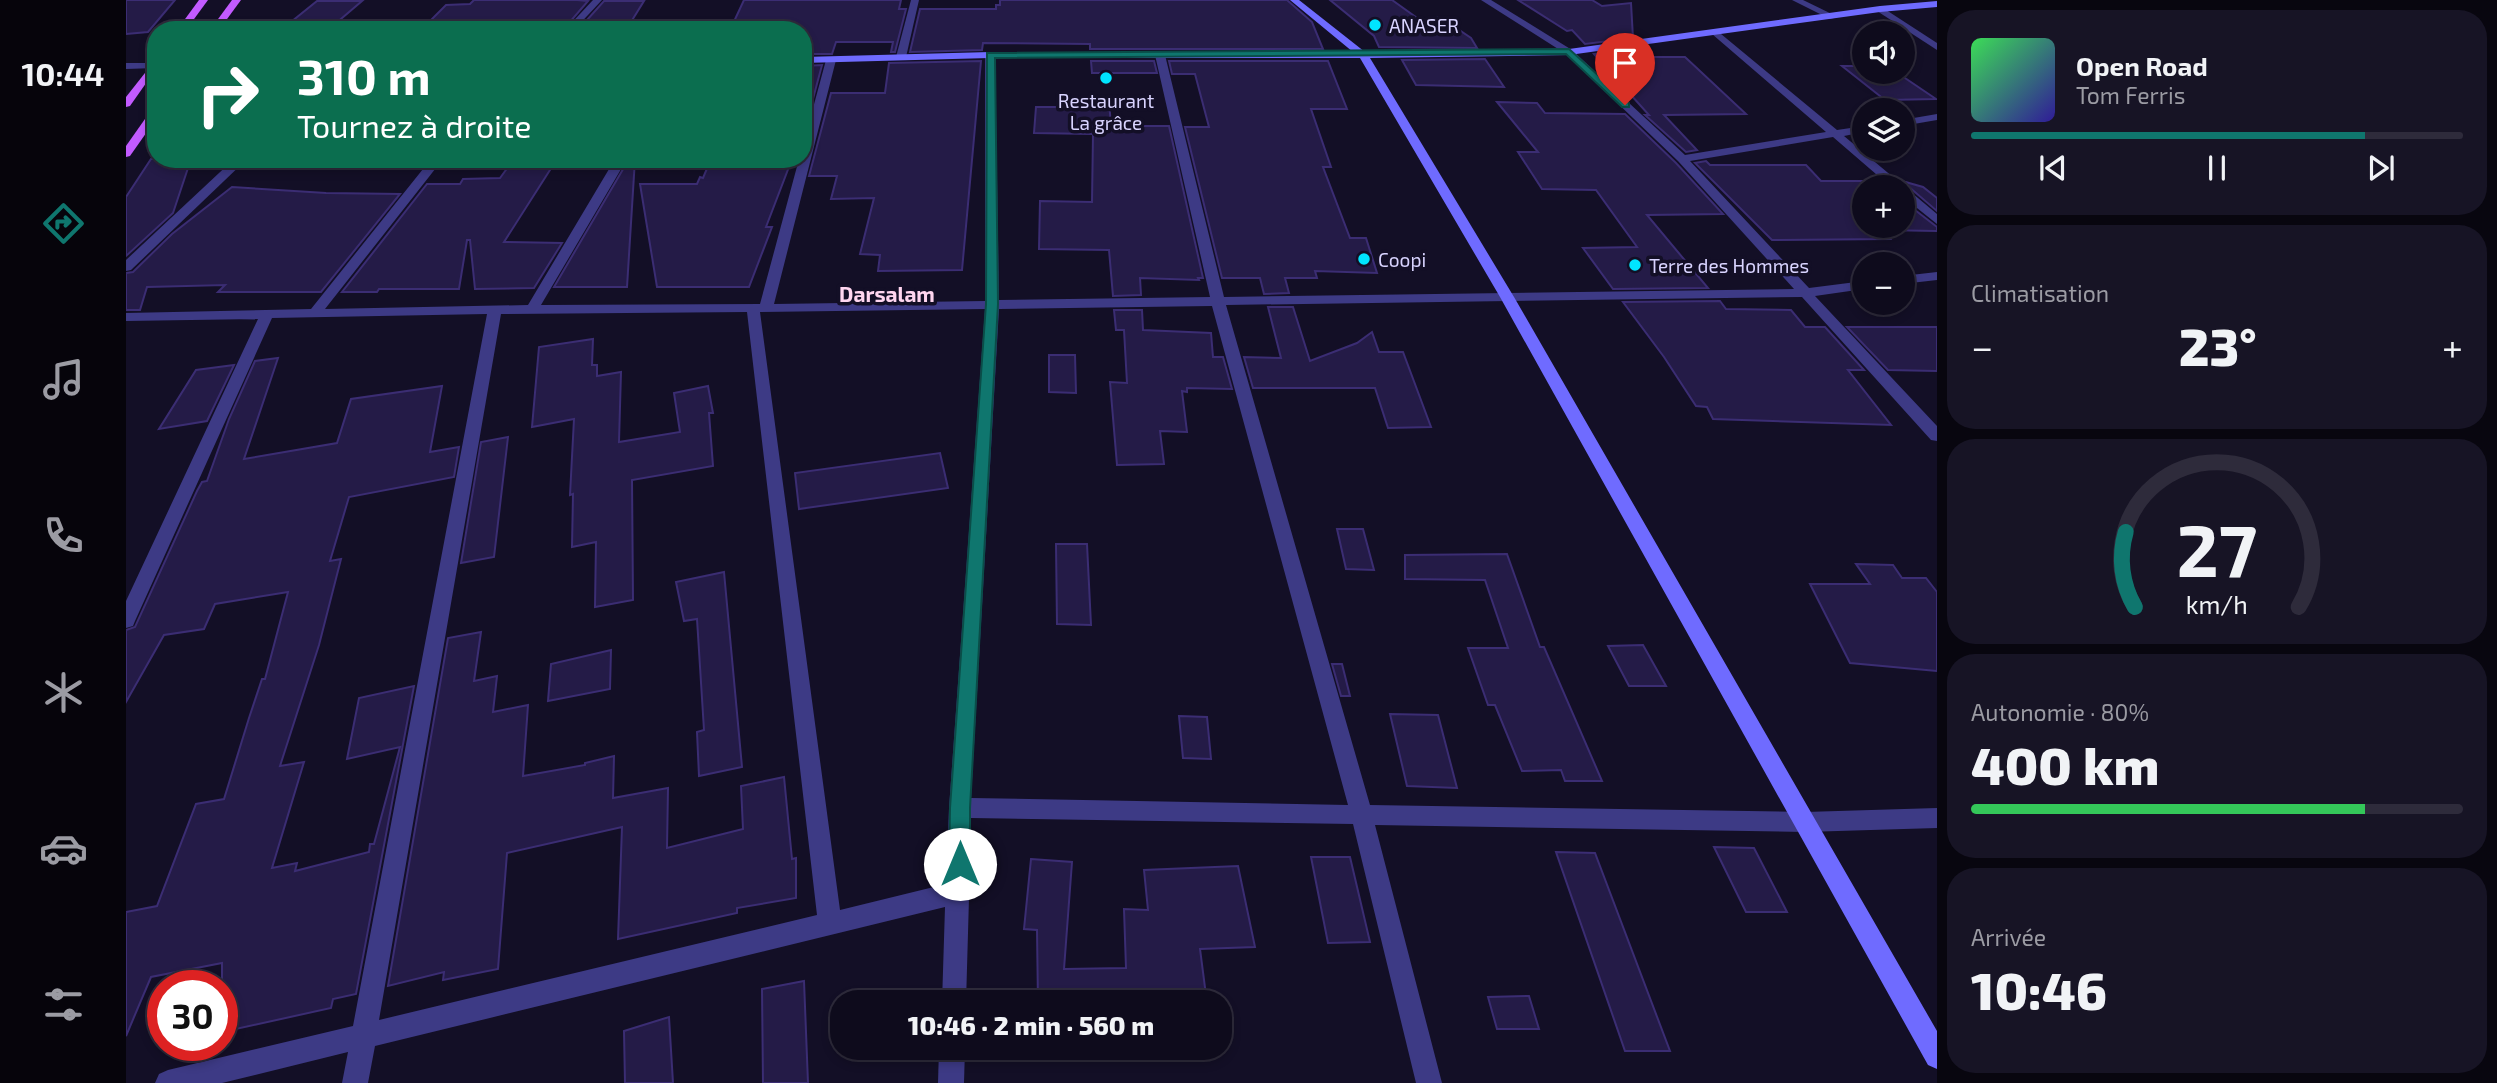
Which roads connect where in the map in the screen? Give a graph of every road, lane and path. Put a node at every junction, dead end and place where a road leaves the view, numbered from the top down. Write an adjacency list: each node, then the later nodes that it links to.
1 (204, 0): 11 (main road)
2 (237, 0): 12 (main road)
3 (598, 0): 13 (street)
4 (915, 0): 20 (street)
5 (1294, 0): 19 (street)
6 (1485, 0): 16 (street)
7 (1796, 0): 10 (street)
8 (1882, 4): 9 (street); 10 (street); 15 (street)
9 (1937, 4)
10 (1833, 17): 14 (street)
11 (188, 21)
12 (221, 21)
13 (578, 21)
14 (1716, 32): 16 (street); 32 (street)
15 (1937, 47)
16 (1569, 52): 19 (street); 34 (street)
17 (990, 55): 18 (street); 20 (street); 49 (street)
18 (1160, 55): 19 (street); 48 (street)
19 (1363, 55): 47 (street)
20 (901, 57): 22 (street)
21 (812, 60): 22 (street)
22 (831, 60): 30 (street)
23 (147, 65): 24 (street)
24 (126, 66)
25 (147, 75): 26 (main road)
26 (126, 104)
27 (1937, 117): 28 (street)
28 (1915, 121)
29 (147, 124): 33 (main road)
30 (812, 125)
31 (1852, 131): 32 (street)
32 (1835, 134): 34 (street); 39 (street)
33 (126, 154)
34 (1682, 159): 46 (street)
35 (231, 168): 42 (street)
36 (430, 168): 53 (street)
37 (616, 168): 51 (street)
38 (800, 168): 50 (street)
39 (1883, 175)
40 (1915, 202): 41 (street)
41 (1937, 220)
42 (126, 267)
43 (1937, 276): 44 (street)
44 (1915, 279)
45 (1852, 287): 46 (street)
46 (1804, 293): 47 (street); 56 (street)
47 (1507, 297): 48 (street); 61 (street)
48 (1218, 301): 49 (street); 59 (street)
49 (992, 304): 50 (street); 58 (street)
50 (759, 308): 51 (street); 63 (street)
51 (532, 309): 52 (street)
52 (495, 310): 53 (street); 65 (street)
53 (314, 314): 54 (street)
54 (267, 315): 55 (street); 57 (street)
55 (126, 317)
56 (1937, 436)
57 (126, 621)
58 (960, 808): 59 (street); 62 (street)
59 (1361, 813): 61 (street); 71 (street)
60 (1937, 818): 61 (street)
61 (1805, 822): 66 (street)
62 (960, 892): 63 (street); 64 (street)
63 (830, 921): 65 (street)
64 (955, 990)
65 (363, 1038): 68 (street); 69 (street)
66 (1937, 1056)
67 (952, 1060): 70 (street)
68 (168, 1083)
69 (355, 1083)
70 (951, 1083)
71 (1429, 1083)

